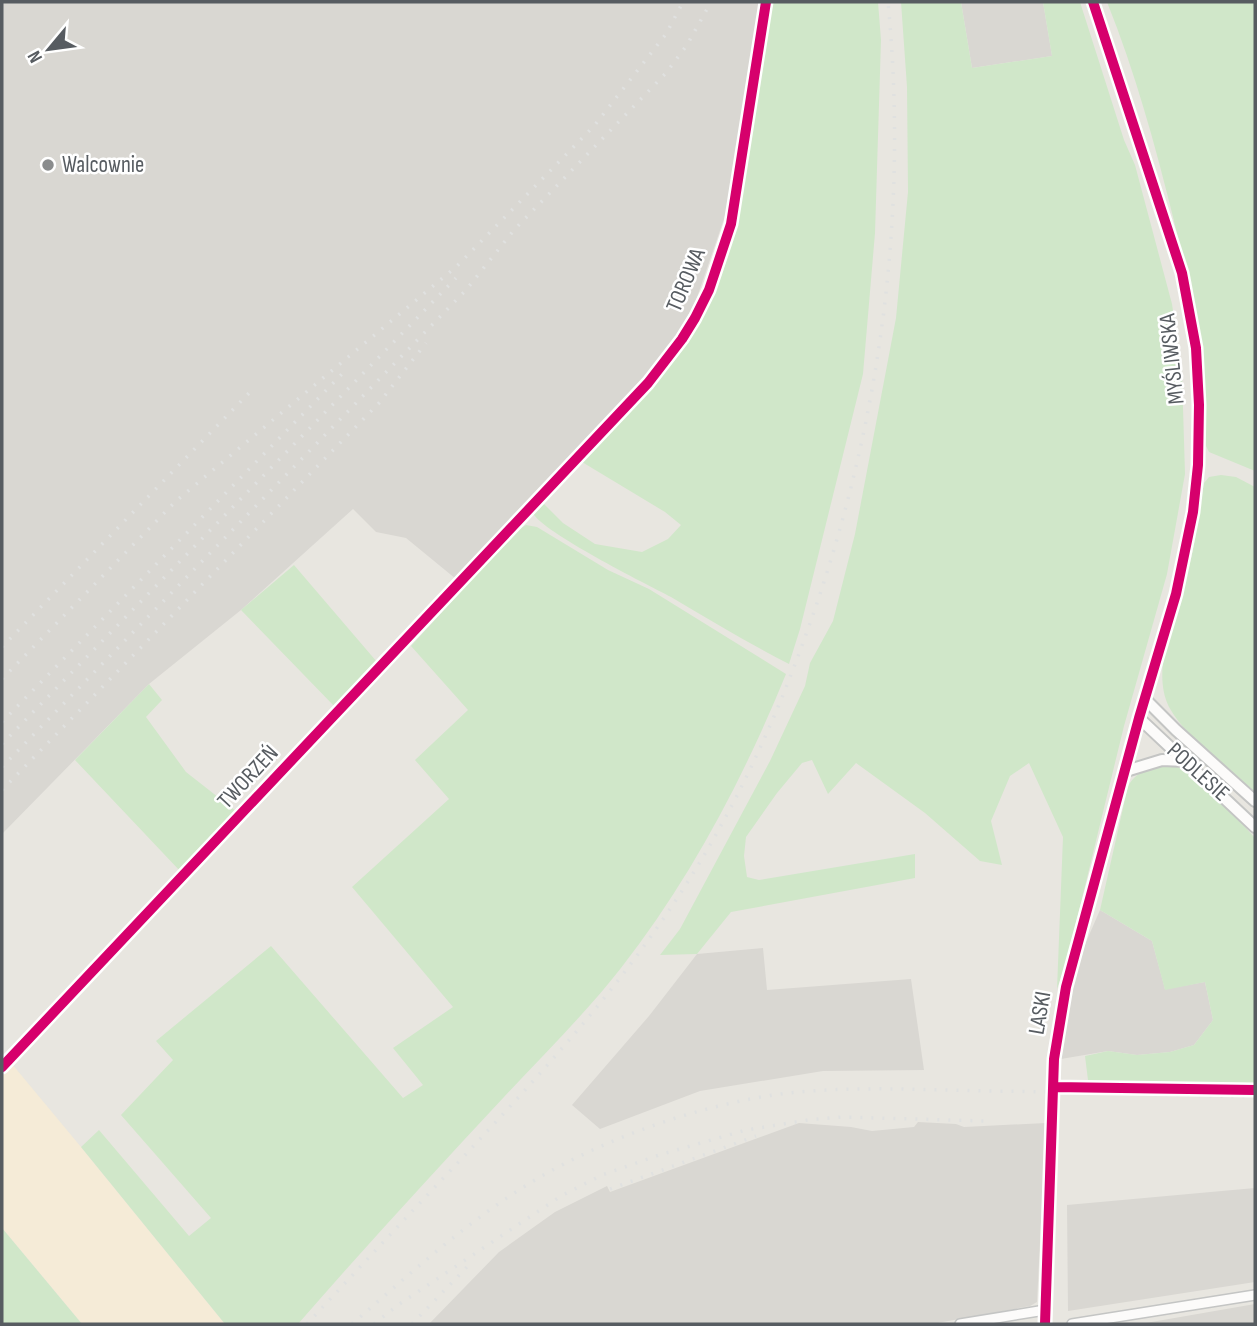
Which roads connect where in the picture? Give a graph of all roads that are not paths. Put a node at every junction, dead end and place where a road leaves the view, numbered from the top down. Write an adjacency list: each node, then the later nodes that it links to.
1 (766, 2): 3 (street, TOROWA)
2 (1093, 2): 4 (street, MYŚLIWSKA)
3 (523, 516): 12 (street, TWORZEŃ)
4 (1145, 699): 5 (street, MYŚLIWSKA); 6 (street, PODLESIE)
5 (1139, 718): 7 (street, PODLESIE); 9 (street, LASKI)
6 (1176, 730): 7 (street); 10 (street, PODLESIE)
7 (1166, 743): 8 (street, PODLESIE)
8 (1185, 761): 9 (street); 11 (street, PODLESIE)
9 (1126, 771): 14 (street, LASKI)
10 (1255, 801)
11 (1255, 827)
12 (2, 1067)
13 (1255, 1295): 17 (street)
14 (1045, 1310): 15 (street); 16 (street, LASKI)
15 (960, 1324)
16 (1045, 1324)
17 (1072, 1324)

